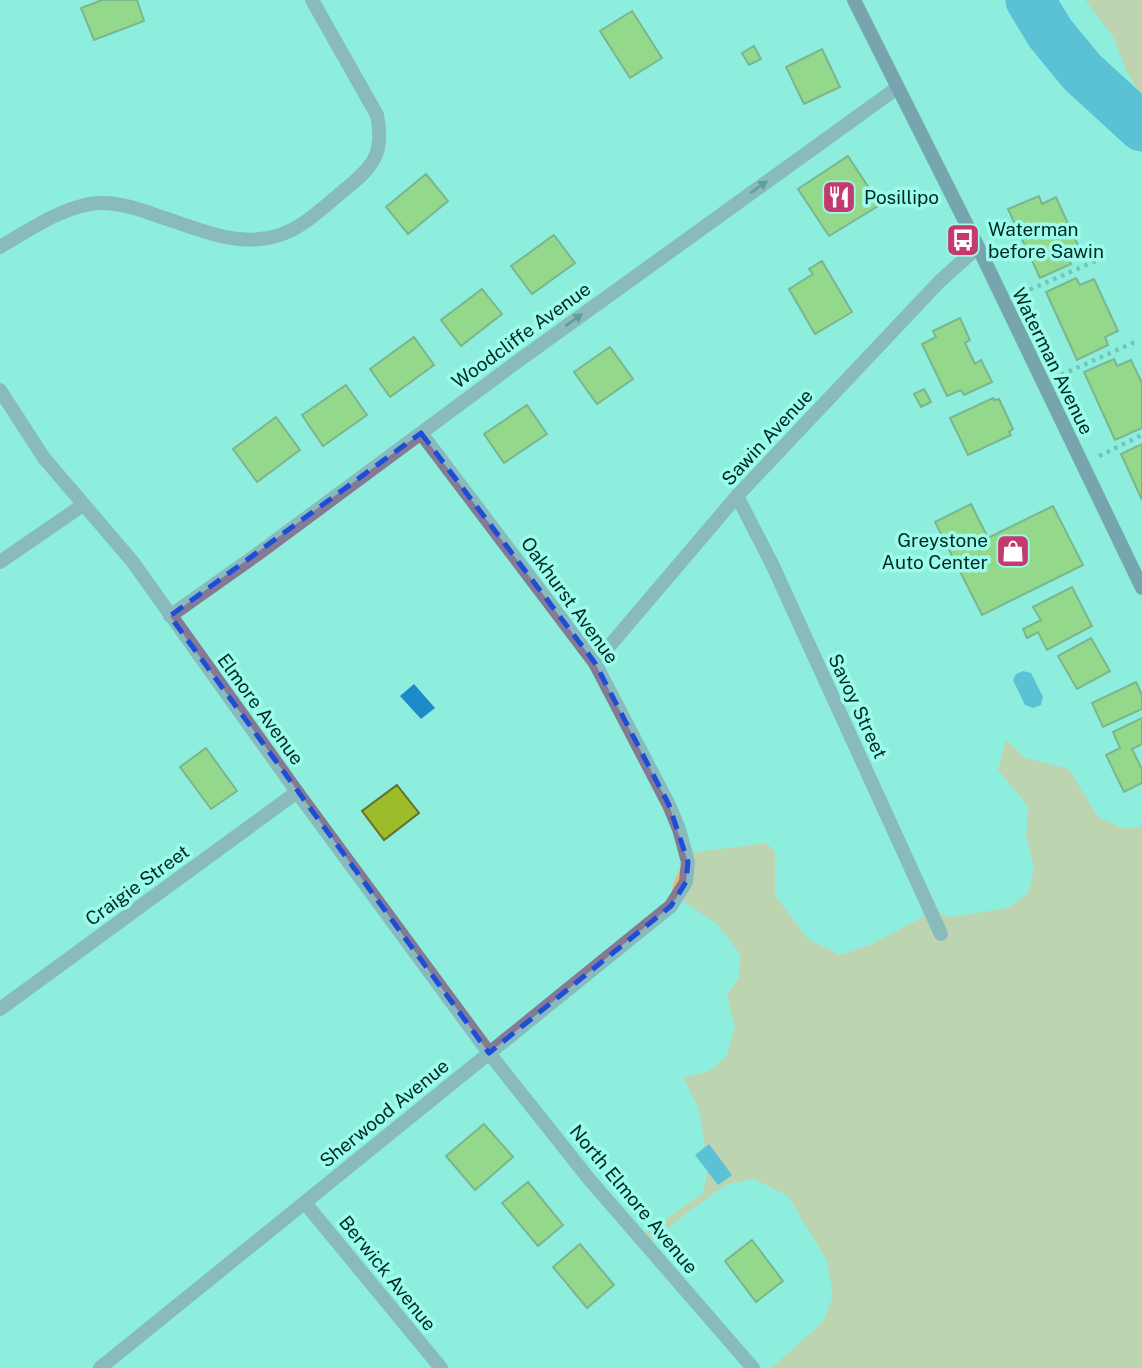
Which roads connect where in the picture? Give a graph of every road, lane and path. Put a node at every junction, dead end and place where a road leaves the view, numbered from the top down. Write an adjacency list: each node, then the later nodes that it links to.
1 (312, 0): 4 (street)
2 (854, 0): 3 (main road, Waterman Avenue)
3 (897, 88): 5 (main road, Waterman Avenue); 11 (street, Woodcliffe Avenue, one-way to 3)
4 (0, 247)
5 (978, 247): 14 (street, Sawin Avenue); 17 (main road, Waterman Avenue)
6 (1098, 260): 7 (path)
7 (1023, 293)
8 (1137, 341): 9 (path)
9 (1060, 375)
10 (0, 390): 15 (street, Elmore Avenue)
11 (421, 433): 18 (street, Woodcliffe Avenue); 19 (street, Oakhurst Avenue)
12 (1142, 435): 13 (path)
13 (1098, 457)
14 (737, 496): 19 (street, Sawin Avenue); 22 (street, Savoy Street)
15 (83, 505): 16 (street); 18 (street, Elmore Avenue)
16 (0, 562)
17 (1142, 588)
18 (170, 616): 20 (street, Elmore Avenue)
19 (595, 663): 21 (street, Oakhurst Avenue)
20 (297, 792): 23 (street, Craigie Street); 24 (street, Elmore Avenue)
21 (686, 883): 24 (street, Sherwood Avenue)
22 (941, 934)
23 (0, 1009)
24 (489, 1053): 25 (street, Sherwood Avenue); 28 (street, North Elmore Avenue)
25 (305, 1203): 26 (street, Sherwood Avenue); 27 (street, Berwick Avenue)
26 (100, 1368)
27 (441, 1368)
28 (753, 1368)

